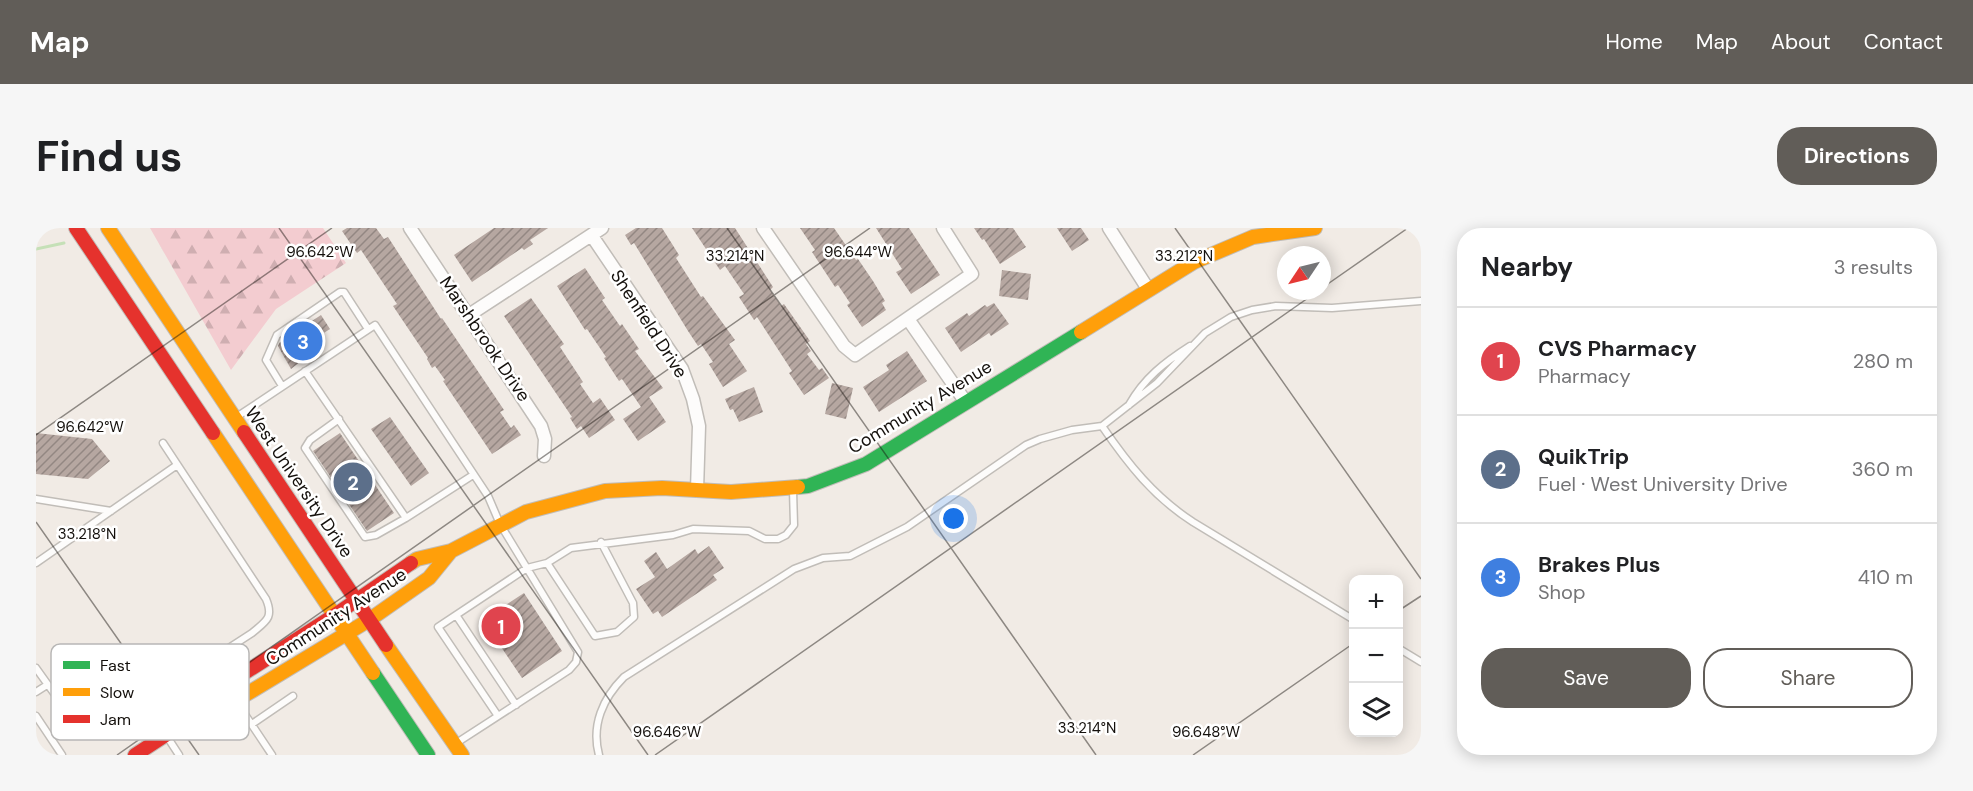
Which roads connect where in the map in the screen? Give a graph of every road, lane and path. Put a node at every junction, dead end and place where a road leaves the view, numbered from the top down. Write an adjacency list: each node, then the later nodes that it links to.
1 (75, 228): 38 (main road)
2 (108, 228): 19 (main road, West University Drive)
3 (410, 228): 13 (street, Marshbrook Drive)
4 (602, 228): 10 (street)
5 (763, 228): 14 (street)
6 (943, 228): 14 (street)
7 (1109, 228): 11 (street)
8 (1315, 228): 9 (main road, Community Avenue)
9 (1282, 230): 11 (main road, Community Avenue)
10 (592, 236): 13 (street); 27 (street, Shenfield Drive)
11 (1148, 289): 18 (main road, Community Avenue)
12 (1421, 301): 21 (lane)
13 (469, 315): 23 (street, Marshbrook Drive)
14 (908, 319): 18 (street)
15 (368, 329): 16 (lane); 17 (lane); 25 (lane)
16 (305, 371): 17 (lane); 20 (lane)
17 (282, 386): 19 (lane)
18 (964, 401): 26 (main road, Community Avenue)
19 (234, 418): 37 (main road, West University Drive)
20 (339, 419): 30 (lane); 30 (lane)
21 (1102, 426): 40 (lane); 68 (lane)
22 (162, 443): 24 (lane)
23 (544, 456)
24 (177, 465): 29 (lane); 43 (lane)
25 (473, 475): 30 (lane); 31 (lane)
26 (793, 487): 27 (main road, Community Avenue); 32 (lane)
27 (697, 490): 31 (main road, Community Avenue)
28 (36, 499): 29 (lane)
29 (111, 511): 34 (lane)
30 (406, 518)
31 (500, 524): 33 (main road, Community Avenue); 36 (lane)
32 (601, 542): 35 (lane); 35 (lane)
33 (451, 551): 37 (main road, Community Avenue); 41 (main road, Community Avenue)
34 (36, 563)
35 (547, 563): 36 (lane)
36 (527, 568): 39 (lane); 53 (lane)
37 (356, 600): 38 (main road, Community Avenue); 41 (main road, West University Drive)
38 (335, 615): 42 (main road); 47 (main road, Community Avenue)
39 (456, 615): 53 (lane); 55 (lane)
40 (1349, 618)
41 (369, 620): 42 (main road, Community Avenue); 62 (main road, West University Drive)
42 (347, 632): 51 (main road, Community Avenue); 67 (main road)
43 (233, 644)
44 (1403, 651): 45 (lane)
45 (1421, 662)
46 (36, 668): 48 (lane)
47 (249, 670)
48 (47, 685): 49 (lane); 50 (lane)
49 (51, 690)
50 (36, 692)
51 (249, 693)
52 (293, 696): 57 (lane)
53 (516, 705): 55 (lane)
54 (36, 716): 58 (lane)
55 (498, 716): 62 (lane)
56 (249, 720): 57 (lane)
57 (252, 724): 66 (lane)
58 (51, 738)
59 (52, 740): 63 (lane)
60 (158, 740): 64 (main road, Community Avenue)
61 (169, 740): 65 (lane)
62 (458, 750)
63 (62, 755)
64 (135, 755)
65 (180, 755)
66 (272, 755)
67 (428, 755)
68 (599, 755)

